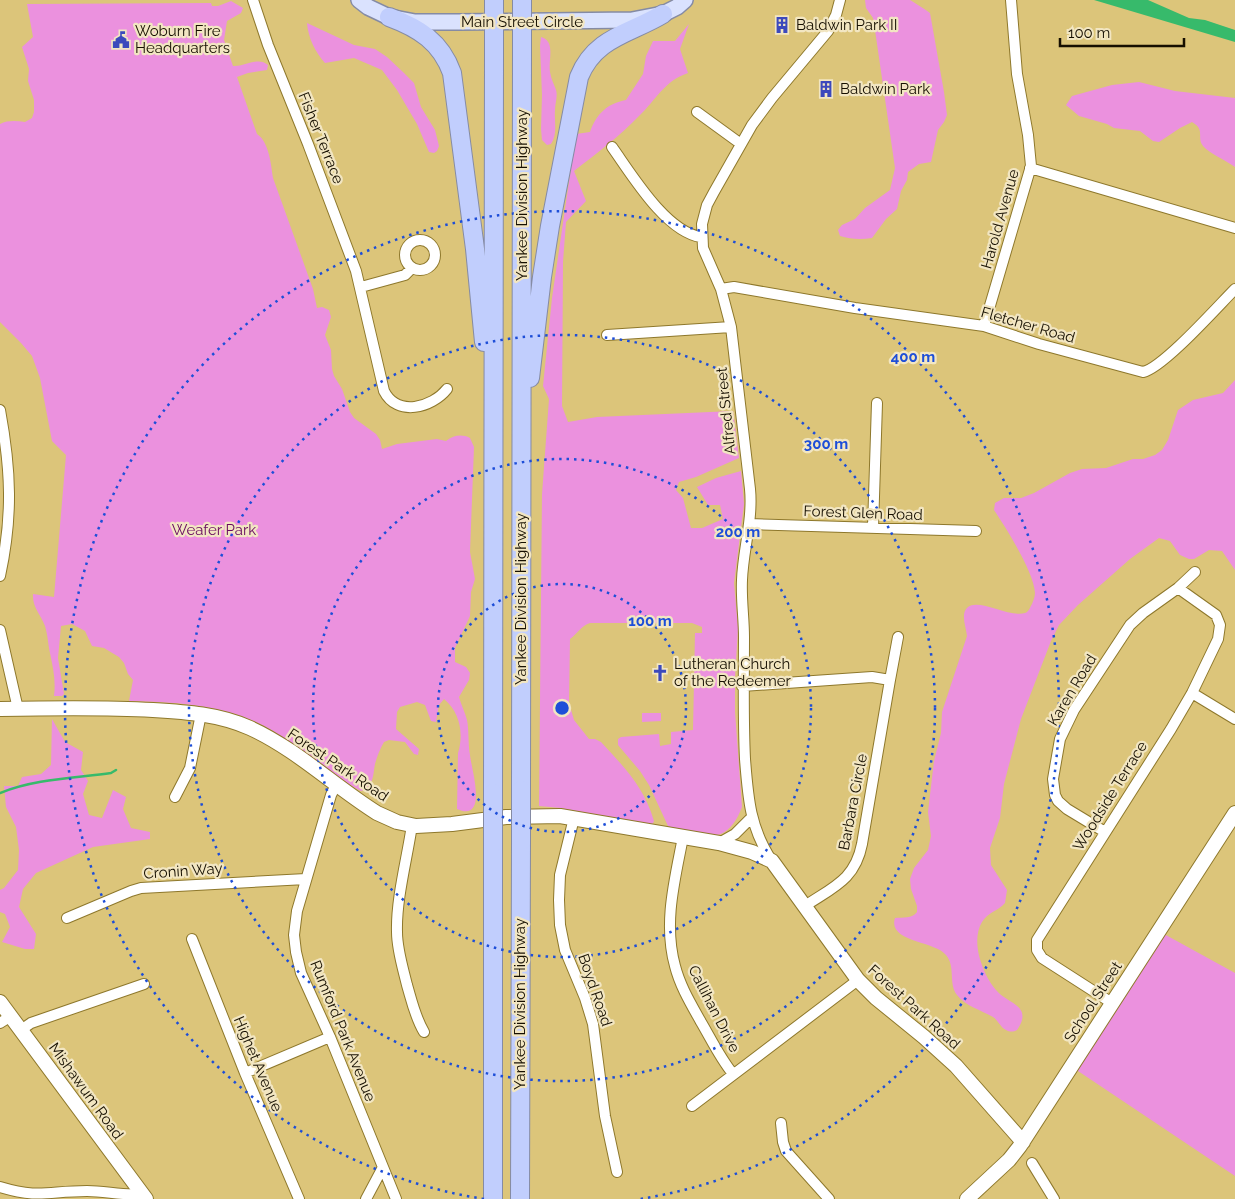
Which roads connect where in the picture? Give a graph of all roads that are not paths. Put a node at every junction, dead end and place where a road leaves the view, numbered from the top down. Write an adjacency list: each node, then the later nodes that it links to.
1 (253, 0): 17 (street, Fisher Terrace)
2 (494, 0): 27 (highway, Yankee Division Highway, bridge)
3 (522, 0): 26 (highway, Yankee Division Highway, bridge)
4 (685, 0): 8 (main road, Main Street Circle)
5 (840, 0): 11 (street, Alfred Street)
6 (1011, 0): 13 (street, Harold Avenue)
7 (359, 1): 9 (main road, Main Street Circle)
8 (663, 14): 9 (main road, Main Street Circle); 26 (highway)
9 (389, 17): 27 (highway)
10 (697, 112): 11 (street)
11 (741, 144): 15 (street, Alfred Street)
12 (612, 147): 15 (street)
13 (1030, 168): 14 (street); 20 (street, Harold Avenue)
14 (1235, 228)
15 (701, 237): 18 (street, Alfred Street)
16 (412, 268): 17 (street)
17 (361, 287): 23 (street, Fisher Terrace)
18 (721, 289): 20 (street, Fletcher Road); 21 (street, Alfred Street)
19 (1235, 289): 20 (street, Fletcher Road)
20 (984, 326)
21 (731, 327): 22 (street); 28 (street, Alfred Street)
22 (607, 334)
23 (447, 389)
24 (877, 403): 29 (street)
25 (0, 410): 32 (street)
26 (521, 455): 79 (highway, Yankee Division Highway, bridge)
27 (494, 463): 78 (highway, Yankee Division Highway, bridge)
28 (750, 524): 29 (street, Forest Glen Road); 37 (street, Alfred Street)
29 (873, 528): 30 (street, Forest Glen Road)
30 (976, 531)
31 (1195, 572): 33 (street, Karen Road)
32 (0, 576)
33 (1178, 588): 38 (street, Woodside Terrace); 49 (street, Karen Road)
34 (0, 630): 40 (street)
35 (898, 637): 36 (street, Barbara Circle)
36 (890, 680): 37 (street); 54 (street, Barbara Circle)
37 (742, 686): 46 (street, Alfred Street)
38 (1192, 693): 42 (street); 49 (street, Woodside Terrace)
39 (0, 709): 40 (street, Forest Park Road)
40 (18, 709): 41 (street, Forest Park Road)
41 (201, 714): 43 (street, Forest Park Road); 44 (street)
42 (1235, 719)
43 (336, 785): 48 (street, Forest Park Road); 53 (street, Rumford Park Avenue)
44 (175, 797)
45 (1235, 813): 60 (street, School Street)
46 (752, 817): 51 (street); 52 (street, Alfred Street)
47 (574, 818): 48 (street, Forest Park Road); 50 (street, Forest Park Road); 72 (street, Boyd Road)
48 (412, 825): 63 (street)
49 (1105, 832): 60 (street, Woodside Terrace)
50 (683, 837): 51 (street, Forest Park Road); 66 (street, Callihan Drive)
51 (719, 844): 52 (street, Forest Park Road)
52 (772, 861): 54 (street, Forest Park Road)
53 (306, 879): 55 (street, Cronin Way); 64 (street, Rumford Park Avenue)
54 (805, 906): 57 (street, Forest Park Road)
55 (67, 918)
56 (192, 939): 65 (street, Highet Avenue)
57 (858, 980): 66 (street); 69 (street, Forest Park Road)
58 (144, 984): 62 (street)
59 (0, 1002): 61 (street, Mishawum Road)
60 (1112, 1003): 69 (street, School Street)
61 (5, 1020): 62 (street, Mishawum Road)
62 (20, 1030): 74 (street, Mishawum Road)
63 (424, 1032)
64 (330, 1037): 65 (street); 71 (street, Rumford Park Avenue)
65 (245, 1073): 75 (street, Highet Avenue)
66 (733, 1074): 67 (street)
67 (692, 1106)
68 (780, 1123): 80 (street)
69 (1023, 1142): 81 (street, School Street)
70 (1032, 1163): 82 (street)
71 (383, 1168): 76 (street); 77 (street, Rumford Park Avenue)
72 (617, 1172)
73 (0, 1187): 74 (street)
74 (142, 1197)
75 (300, 1199)
76 (366, 1199)
77 (396, 1199)
78 (493, 1199)
79 (520, 1199)
80 (829, 1199)
81 (967, 1199)
82 (1054, 1199)

